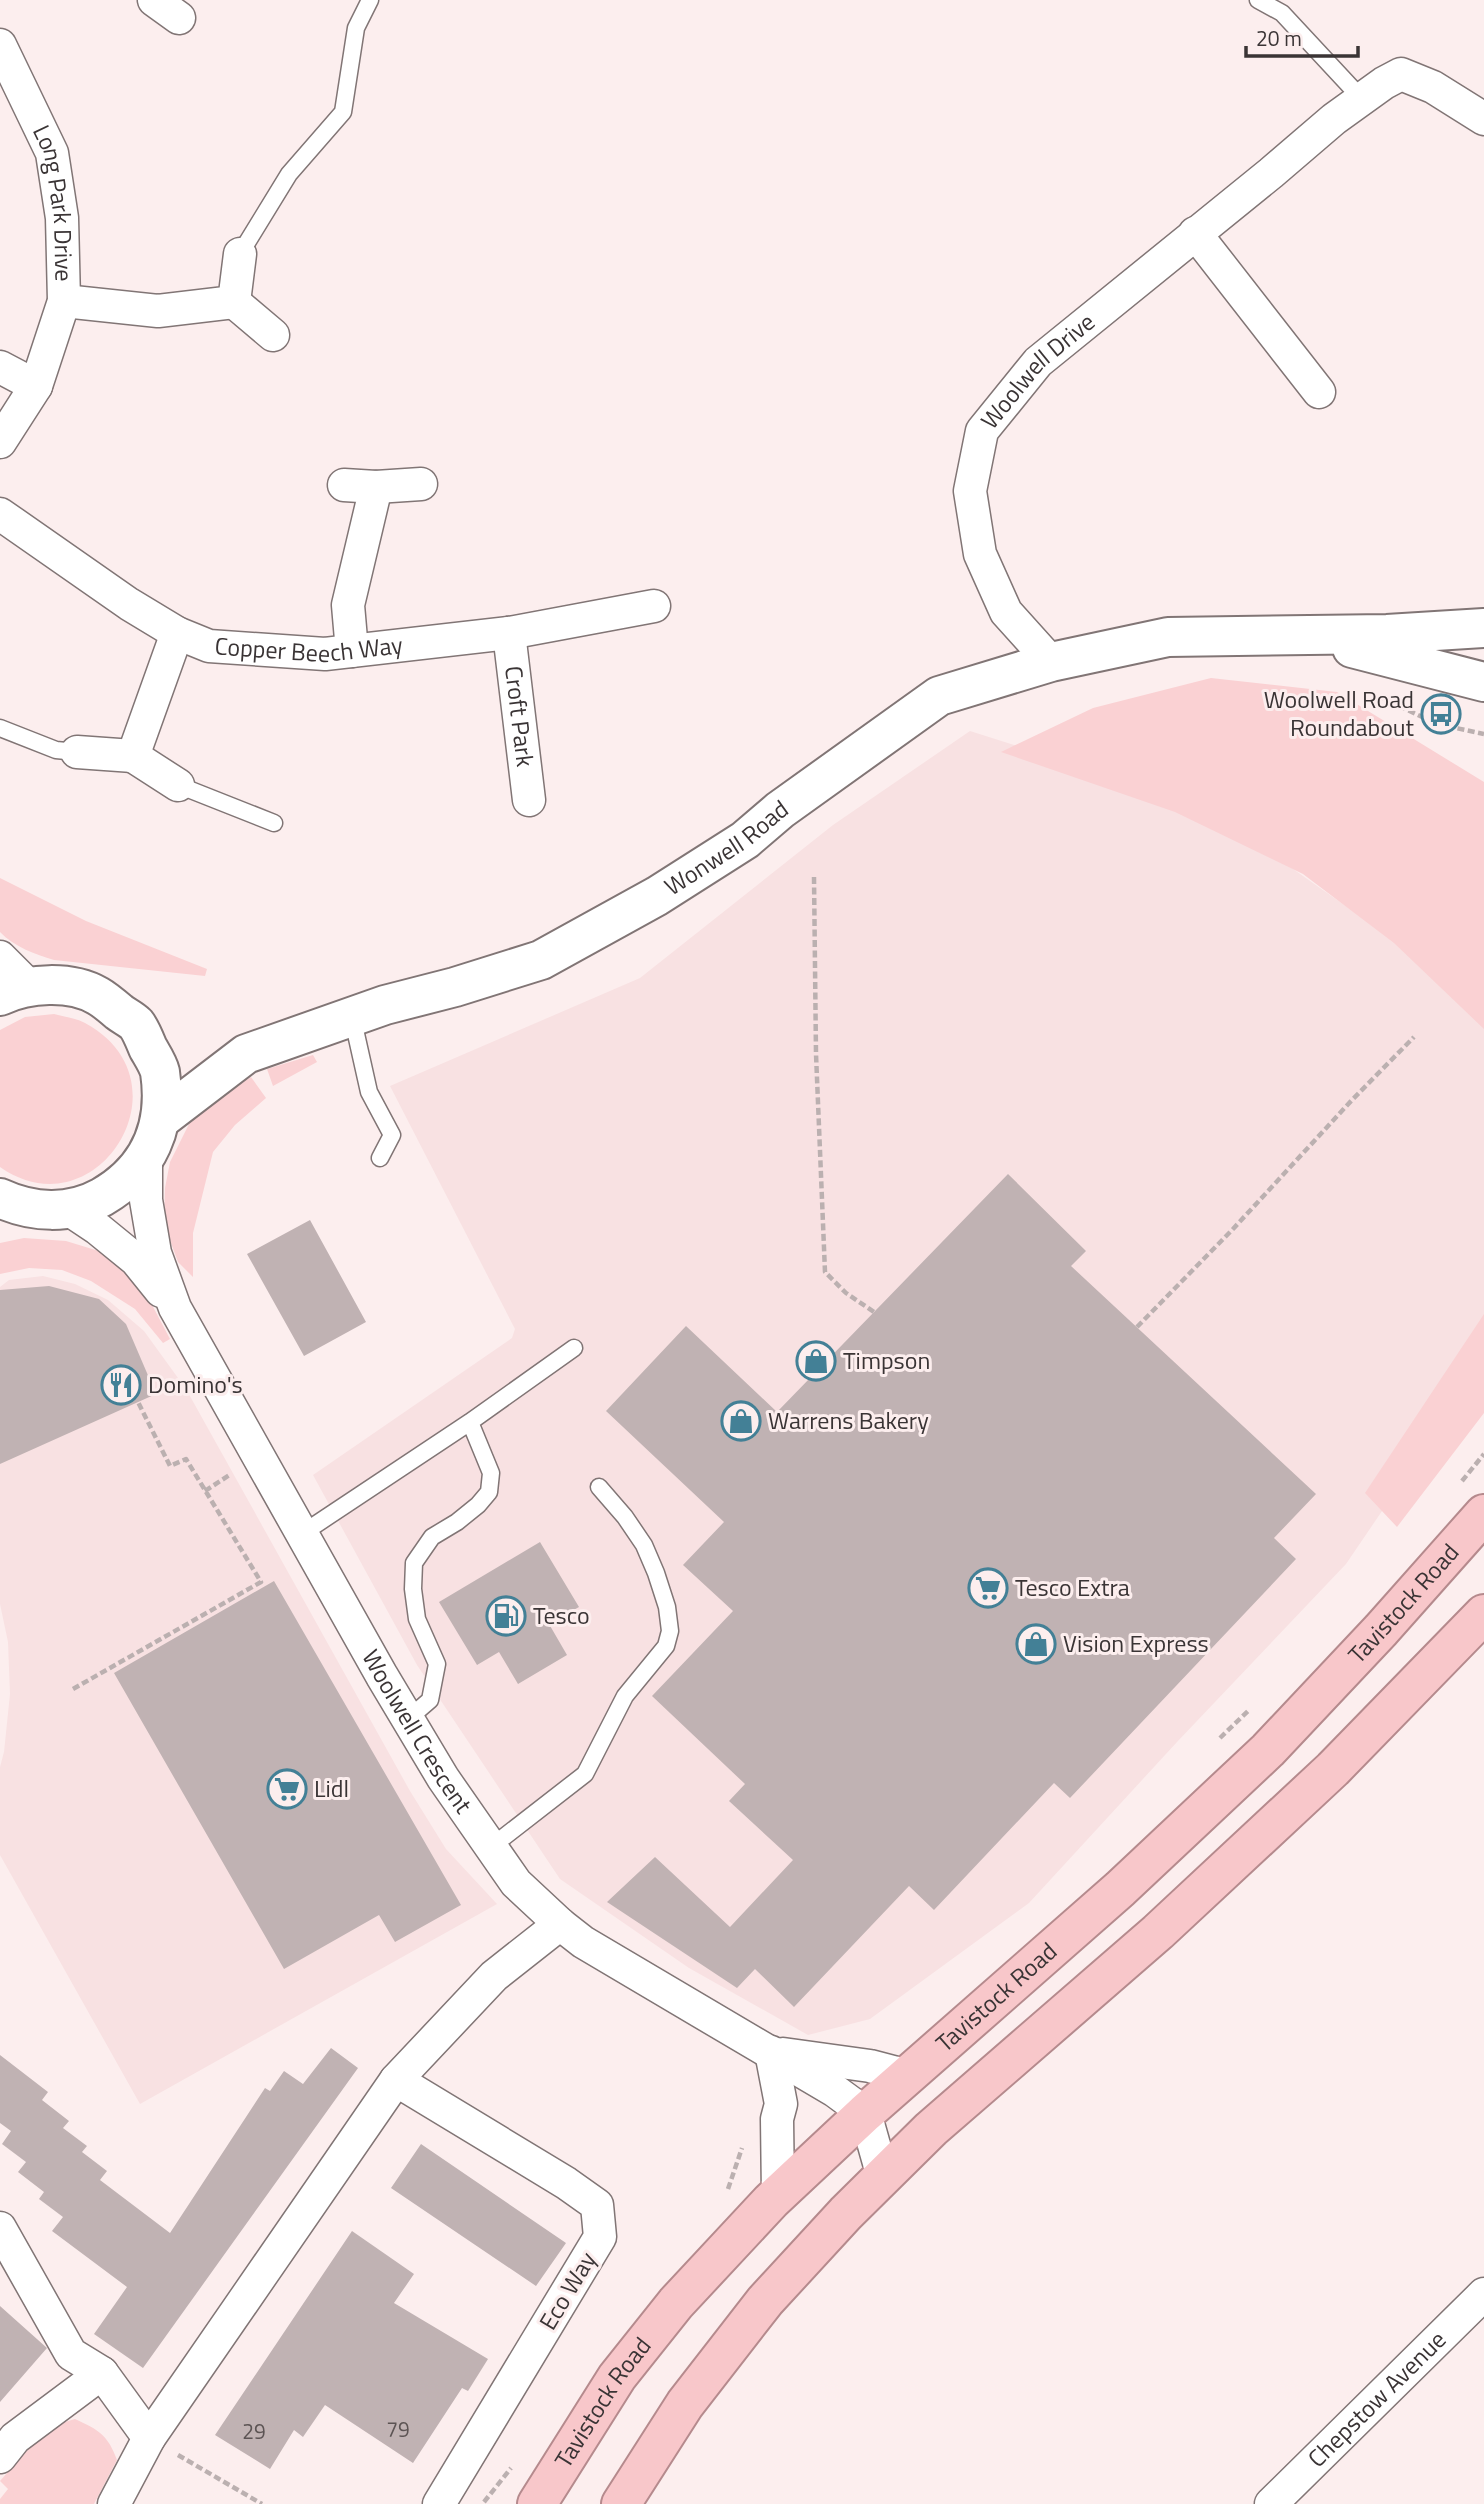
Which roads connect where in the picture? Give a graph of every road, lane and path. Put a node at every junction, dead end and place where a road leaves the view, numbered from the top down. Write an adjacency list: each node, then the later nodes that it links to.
1 (370, 0): 7 (lane)
2 (1258, 0): 4 (lane)
3 (0, 45): 8 (street, Long Park Drive)
4 (1362, 99): 5 (street, Woolwell Drive); 6 (street, Woolwell Drive)
5 (1484, 119)
6 (1195, 233): 13 (street); 25 (street, Woolwell Drive)
7 (240, 254): 9 (street)
8 (65, 301): 9 (street); 12 (street, Long Park Drive)
9 (234, 302): 10 (street)
10 (272, 335)
11 (0, 368): 12 (street)
12 (36, 386): 14 (street, Long Park Drive)
13 (1319, 392)
14 (0, 442)
15 (421, 484): 17 (street)
16 (344, 485): 17 (street)
17 (376, 487): 24 (street)
18 (0, 514): 21 (street, Copper Beech Way)
19 (654, 606): 22 (street, Copper Beech Way)
20 (1484, 628): 23 (street, Wonwell Road)
21 (177, 633): 24 (street, Copper Beech Way); 29 (street)
22 (509, 633): 24 (street, Copper Beech Way); 31 (street, Croft Park)
23 (1303, 634): 25 (street, Wonwell Road); 26 (street, Wonwell Road)
24 (352, 651)
25 (1051, 662): 36 (street, Wonwell Road)
26 (1484, 682)
27 (0, 729): 28 (lane)
28 (77, 752): 29 (street)
29 (133, 756): 30 (street)
30 (178, 785): 32 (lane)
31 (529, 800)
32 (274, 823)
33 (814, 877): 44 (path)
34 (0, 957): 35 (street)
35 (15, 992): 38 (street)
36 (368, 1010): 38 (street, Wonwell Road); 40 (lane)
37 (1413, 1037): 45 (path)
38 (161, 1119): 39 (street)
39 (146, 1156): 42 (street); 43 (street, Woolwell Crescent)
40 (380, 1157)
41 (5, 1206): 42 (street)
42 (68, 1209): 43 (street, Woolwell Crescent)
43 (175, 1308): 53 (street, Woolwell Crescent)
44 (874, 1312)
45 (1137, 1327)
46 (574, 1348): 48 (lane)
47 (138, 1402): 55 (path)
48 (470, 1422): 53 (lane); 57 (lane)
49 (1484, 1454): 50 (path)
50 (1459, 1485)
51 (598, 1487): 59 (lane)
52 (1484, 1514): 62 (highway, Tavistock Road)
53 (303, 1533): 57 (street, Woolwell Crescent)
54 (1484, 1614): 65 (highway)
55 (73, 1689)
56 (1253, 1706): 58 (path)
57 (408, 1719): 59 (street, Woolwell Crescent)
58 (1214, 1744)
59 (491, 1847): 60 (street, Woolwell Crescent)
60 (560, 1924): 61 (street, Woolwell Crescent); 63 (street)
61 (771, 2052): 62 (street, Woolwell Crescent); 64 (street); 66 (street)
62 (908, 2076): 64 (highway, Tavistock Road)
63 (396, 2080): 70 (street); 74 (street, Eco Way)
64 (865, 2113): 65 (street); 66 (highway, Tavistock Road)
65 (883, 2177): 76 (highway)
66 (778, 2196): 75 (highway, Tavistock Road)
67 (0, 2228): 69 (street)
68 (1484, 2294): 77 (street, Chepstow Avenue)
69 (102, 2374): 70 (street); 71 (street)
70 (149, 2438): 72 (street); 73 (path)
71 (0, 2457)
72 (114, 2504)
73 (262, 2504)
74 (439, 2504)
75 (537, 2504)
76 (621, 2504)
77 (1271, 2504)

